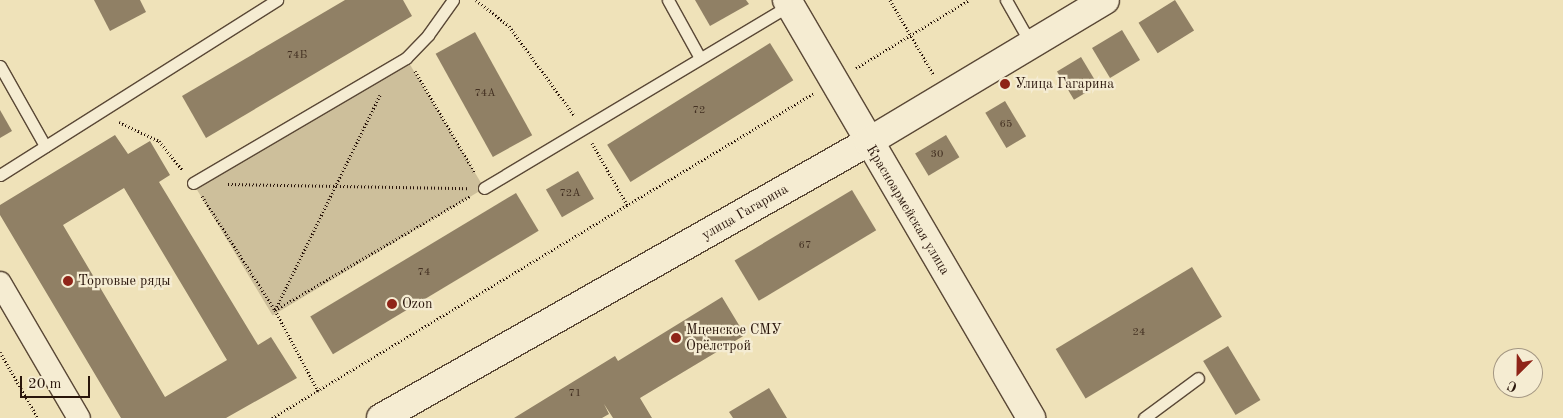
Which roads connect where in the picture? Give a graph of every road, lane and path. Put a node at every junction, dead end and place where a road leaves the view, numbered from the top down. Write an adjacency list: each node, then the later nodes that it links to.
1 (276, 0): 18 (lane)
2 (453, 0): 12 (lane)
3 (476, 0): 19 (path)
4 (668, 0): 13 (lane)
5 (890, 0): 10 (path)
6 (969, 0): 10 (path)
7 (1006, 0): 11 (lane)
8 (1105, 0): 11 (main road, улица Гагарина)
9 (788, 2): 13 (lane); 16 (main road, Красноармейская улица)
10 (910, 34): 16 (path); 17 (path)
11 (1031, 44): 17 (main road, улица Гагарина)
12 (406, 58): 14 (lane); 25 (path)
13 (700, 58): 19 (lane)
14 (394, 65): 23 (lane); 24 (path)
15 (0, 66): 21 (lane)
16 (834, 82): 20 (main road, Красноармейская улица); 26 (path)
17 (946, 96): 20 (main road, улица Гагарина)
18 (96, 114): 21 (lane); 23 (path)
19 (584, 128): 25 (lane); 26 (path)
20 (868, 142): 35 (main road, улица Гагарина); 36 (main road, Красноармейская улица)
21 (45, 146): 22 (lane)
22 (0, 175)
23 (193, 184): 24 (path); 28 (path)
24 (337, 184): 25 (path); 28 (path)
25 (484, 188): 28 (path)
26 (628, 206): 31 (path)
27 (0, 283): 33 (street)
28 (275, 310): 31 (path)
29 (0, 352): 32 (path)
30 (1198, 378): 37 (lane)
31 (318, 391): 34 (path)
32 (38, 418)
33 (78, 418)
34 (272, 418)
35 (381, 418)
36 (1031, 418)
37 (1144, 418)

